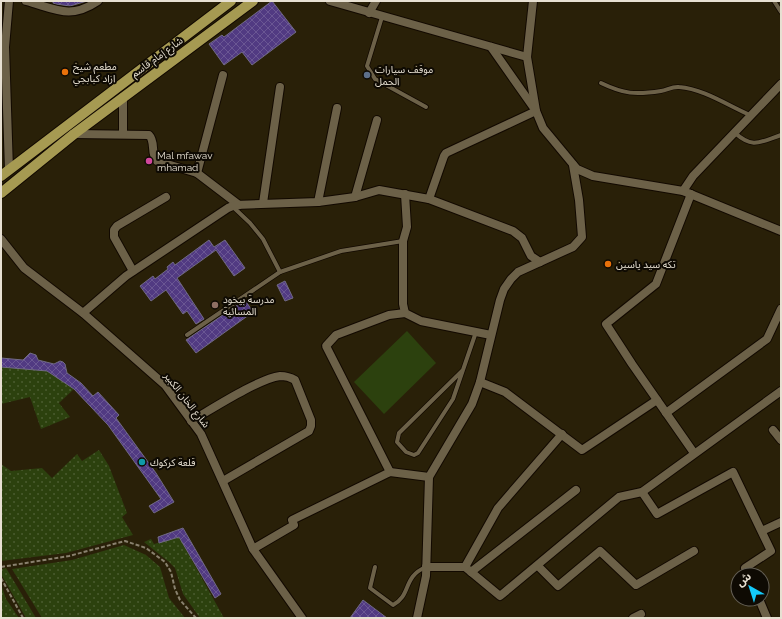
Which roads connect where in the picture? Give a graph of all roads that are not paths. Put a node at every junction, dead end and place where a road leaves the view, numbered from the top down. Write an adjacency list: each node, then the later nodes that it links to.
1 (9, 1): 13 (street)
2 (26, 1): 3 (street)
3 (98, 1)
4 (231, 1): 31 (main road, شارع إمام قاسم)
5 (253, 1): 20 (main road, شارع إمام قاسم)
6 (330, 1): 11 (street)
7 (376, 1): 11 (street)
8 (533, 1): 15 (street)
9 (774, 1): 10 (lane)
10 (781, 12)
11 (368, 13): 12 (street)
12 (382, 17): 14 (street); 21 (lane)
13 (3, 45): 31 (street)
14 (492, 47): 15 (street); 23 (street)
15 (527, 57): 23 (street)
16 (223, 75): 32 (street)
17 (601, 83): 24 (lane)
18 (781, 84): 24 (street)
19 (280, 88): 41 (street)
20 (124, 97): 27 (main road, شارع إمام قاسم); 28 (street)
21 (426, 107)
22 (337, 108): 40 (street)
23 (536, 111): 30 (street); 39 (street)
24 (750, 115): 26 (street)
25 (377, 120): 38 (street)
26 (735, 133): 29 (lane); 33 (street)
27 (74, 134): 28 (street); 34 (main road, شارع إمام قاسم)
28 (123, 134): 32 (street)
29 (781, 135)
30 (573, 165): 33 (street); 46 (street)
31 (5, 173)
32 (197, 173): 42 (street)
33 (682, 191): 36 (street)
34 (1, 193)
35 (405, 194): 38 (street); 39 (street); 45 (street)
36 (691, 194): 43 (street); 58 (street)
37 (166, 197): 47 (street)
38 (355, 197): 40 (street)
39 (429, 200): 46 (street)
40 (318, 202): 41 (street)
41 (263, 203): 42 (street)
42 (235, 205): 47 (street); 48 (lane)
43 (781, 231)
44 (1, 239): 50 (street, شارع الخان الكبير)
45 (403, 241): 48 (lane); 51 (street)
46 (540, 262): 54 (street)
47 (133, 271): 50 (street)
48 (280, 272): 53 (lane)
49 (781, 309): 59 (street)
50 (83, 313): 60 (street, شارع الخان الكبير)
51 (405, 314): 52 (street); 65 (street)
52 (476, 332): 54 (street); 55 (lane)
53 (187, 335)
54 (492, 335): 56 (street)
55 (463, 370): 55 (lane)
56 (480, 382): 62 (street); 66 (street)
57 (781, 391): 64 (street)
58 (656, 400): 59 (street); 62 (street)
59 (666, 413): 64 (street)
60 (191, 420): 67 (street, شارع الخان الكبير); 67 (street)
61 (773, 430): 63 (street)
62 (562, 434): 78 (street)
63 (781, 440)
64 (694, 453): 69 (street)
65 (390, 472): 66 (street); 72 (street)
66 (429, 477): 76 (street)
67 (223, 480): 72 (street, شارع الخان الكبير)
68 (576, 490): 78 (street)
69 (642, 492): 71 (street); 74 (street)
70 (781, 522): 71 (street)
71 (762, 531): 77 (street)
72 (253, 549): 81 (street, شارع الخان الكبير)
73 (694, 551): 74 (street)
74 (538, 566): 78 (street)
75 (375, 567): 76 (lane)
76 (426, 567): 78 (street); 82 (street)
77 (747, 567)
78 (468, 569)
79 (762, 607): 84 (street)
80 (641, 614): 83 (street)
81 (302, 618)
82 (417, 618)
83 (633, 618)
84 (767, 618)

